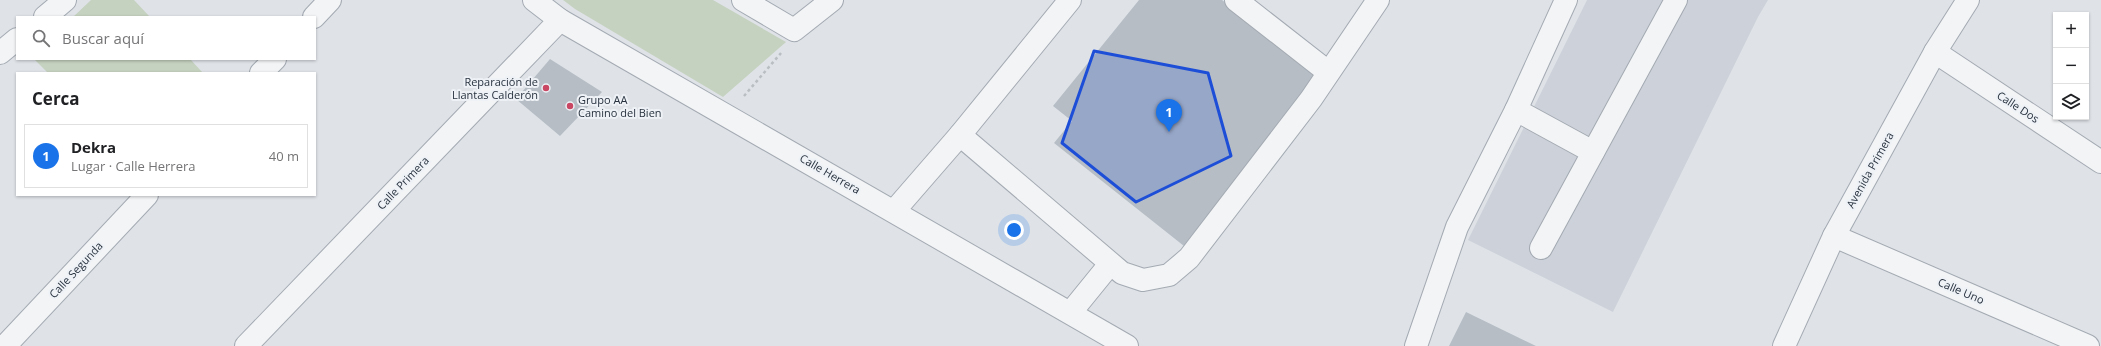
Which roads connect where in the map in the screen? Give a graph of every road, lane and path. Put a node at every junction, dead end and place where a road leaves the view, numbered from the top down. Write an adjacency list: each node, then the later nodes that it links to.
1 (65, 0): 12 (street)
2 (330, 0): 13 (street)
3 (534, 0): 14 (street, Calle Herrera)
4 (743, 0): 15 (street)
5 (832, 0): 15 (street)
6 (1070, 0): 24 (street)
7 (1378, 0): 21 (street)
8 (1566, 0): 22 (street)
9 (1676, 0): 25 (street)
10 (1968, 0): 17 (street, Avenida Primera)
11 (1244, 2): 21 (street)
12 (45, 16)
13 (315, 16)
14 (560, 20): 23 (street, Calle Herrera); 34 (street, Calle Primera)
15 (794, 30): 23 (path)
16 (16, 41): 18 (street)
17 (1935, 52): 26 (street, Calle Dos); 29 (street, Avenida Primera)
18 (0, 53)
19 (274, 60): 20 (street)
20 (262, 72)
21 (1328, 72): 31 (street)
22 (1516, 110): 25 (street); 36 (street)
23 (728, 116): 28 (street, Calle Herrera)
24 (960, 135): 28 (street); 31 (street)
25 (1593, 152): 30 (street)
26 (2101, 162)
27 (146, 196): 33 (street, Calle Segunda)
28 (894, 211): 32 (street, Calle Herrera)
29 (1834, 236): 37 (street, Avenida Primera); 38 (street, Calle Uno)
30 (1541, 248)
31 (1110, 264): 32 (street)
32 (1071, 312): 35 (street, Calle Herrera)
33 (5, 343)
34 (246, 346)
35 (1128, 346)
36 (1416, 346)
37 (1784, 346)
38 (2088, 346)

